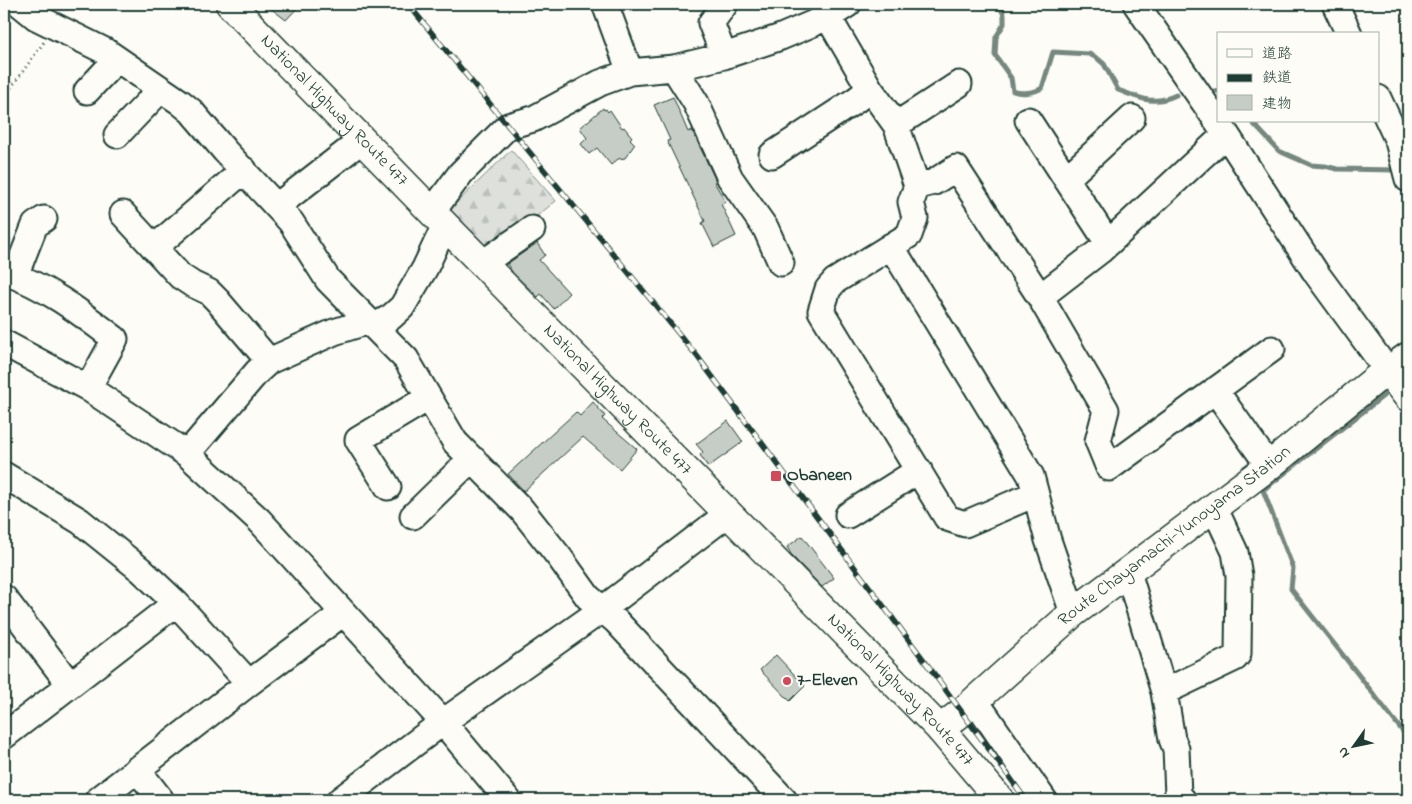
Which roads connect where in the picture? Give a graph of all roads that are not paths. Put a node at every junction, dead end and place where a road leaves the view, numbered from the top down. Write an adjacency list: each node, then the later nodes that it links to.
1 (20, 4): 11 (street)
2 (230, 4): 26 (main road, National Highway Route 477)
3 (605, 4): 13 (street)
4 (725, 4): 10 (street)
5 (848, 4): 8 (street)
6 (1136, 4): 21 (street)
7 (1335, 4): 9 (street)
8 (828, 17): 10 (street); 16 (street)
9 (1348, 32)
10 (724, 56): 12 (street)
11 (117, 59): 15 (street); 17 (street)
12 (674, 68): 13 (street); 41 (street)
13 (630, 72): 34 (street)
14 (959, 84): 23 (street)
15 (161, 89): 25 (street); 29 (street)
16 (870, 89): 23 (street); 27 (street)
17 (87, 91)
18 (1380, 102): 28 (street)
19 (1132, 118): 30 (street)
20 (1028, 120): 30 (street)
21 (1217, 121)
22 (1218, 122): 24 (street)
23 (896, 125): 31 (street)
24 (1226, 134): 37 (street); 48 (street)
25 (117, 135)
26 (362, 140): 32 (street); 34 (main road, National Highway Route 477)
27 (772, 154)
28 (1406, 168)
29 (244, 170): 32 (street); 39 (street)
30 (1066, 179): 37 (street)
31 (917, 186): 38 (street); 43 (street)
32 (276, 206): 44 (street)
33 (123, 214): 39 (street)
34 (438, 218): 40 (main road, National Highway Route 477); 44 (street)
35 (44, 219): 42 (street)
36 (532, 229): 40 (street)
37 (1108, 243): 43 (street)
38 (891, 246): 55 (street); 58 (street)
39 (154, 248): 47 (street)
40 (483, 263): 60 (main road, National Highway Route 477)
41 (781, 263)
42 (9, 274): 49 (street)
43 (1040, 297): 50 (street)
44 (372, 323): 47 (street); 51 (street)
45 (4, 343): 49 (street)
46 (1272, 349): 50 (street)
47 (269, 361): 52 (street)
48 (1400, 378): 54 (main road, Route Chayamachi-Yunoyama Station)
49 (88, 388): 52 (street)
50 (1215, 390): 54 (street)
51 (428, 398): 53 (street); 57 (street)
52 (187, 454): 67 (street)
53 (474, 460): 62 (street); 66 (street)
54 (1269, 466): 59 (main road, Route Chayamachi-Yunoyama Station)
55 (919, 470): 58 (street); 61 (street)
56 (4, 475): 65 (street)
57 (388, 487)
58 (1035, 494): 68 (street)
59 (1214, 508): 63 (main road, Route Chayamachi-Yunoyama Station); 71 (street)
60 (729, 513): 66 (street); 74 (main road, National Highway Route 477)
61 (848, 515)
62 (413, 516)
63 (1128, 572): 68 (main road, Route Chayamachi-Yunoyama Station); 71 (street)
64 (4, 598): 70 (street)
65 (176, 603): 69 (street); 70 (street)
66 (602, 609): 73 (street); 81 (street)
67 (343, 613): 69 (street); 73 (street)
68 (1073, 613): 72 (main road, Route Chayamachi-Yunoyama Station)
69 (249, 683): 76 (street)
70 (70, 685): 75 (street)
71 (1164, 692): 84 (street)
72 (976, 700): 74 (main road, Route Chayamachi-Yunoyama Station); 83 (street)
73 (443, 722): 79 (street); 80 (street)
74 (940, 729): 82 (main road, National Highway Route 477)
75 (4, 736)
76 (137, 769): 77 (street); 78 (street)
77 (98, 800)
78 (161, 800)
79 (340, 800)
80 (508, 800)
81 (784, 800)
82 (1000, 800)
83 (1044, 800)
84 (1183, 800)

